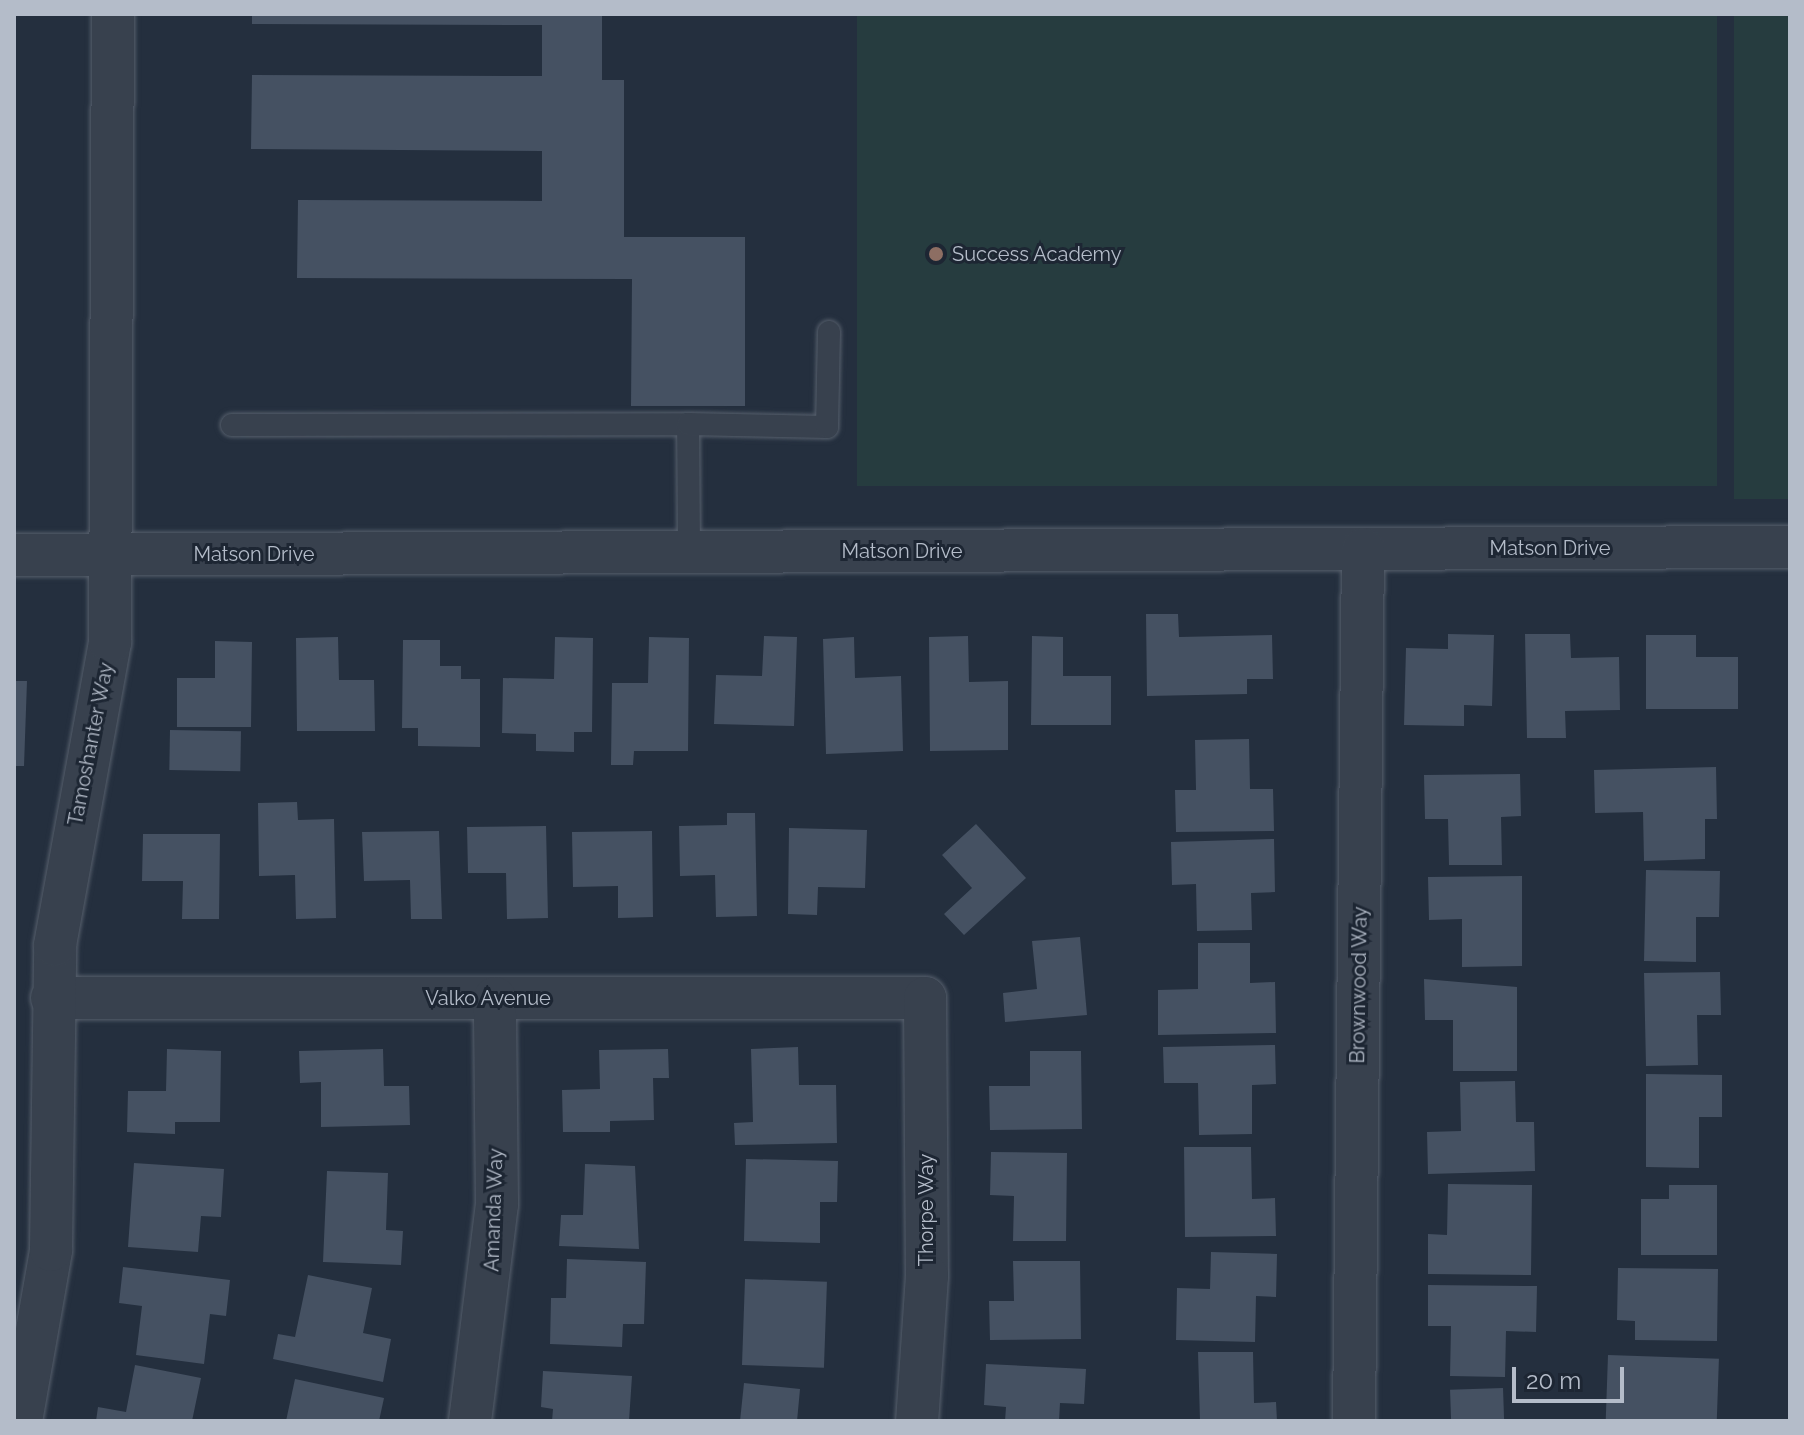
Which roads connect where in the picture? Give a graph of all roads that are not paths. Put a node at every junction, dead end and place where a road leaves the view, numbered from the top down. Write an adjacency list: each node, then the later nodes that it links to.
1 (113, 14): 8 (street, Tamoshanter Way)
2 (829, 332): 3 (lane)
3 (688, 424): 4 (lane); 7 (lane)
4 (232, 425)
5 (1790, 547): 6 (street, Matson Drive)
6 (1363, 549): 7 (street, Matson Drive); 17 (street, Brownwood Way)
7 (689, 552): 8 (street, Matson Drive)
8 (115, 554): 9 (street, Matson Drive); 10 (street, Tamoshanter Way)
9 (14, 555)
10 (52, 998): 11 (street, Valko Avenue); 13 (street, Tamoshanter Way)
11 (495, 998): 12 (street, Valko Avenue); 15 (street, Amanda Way)
12 (925, 998): 16 (street, Thorpe Way)
13 (24, 1366): 14 (street, Tamoshanter Way)
14 (21, 1421)
15 (470, 1421)
16 (917, 1421)
17 (1354, 1421)

